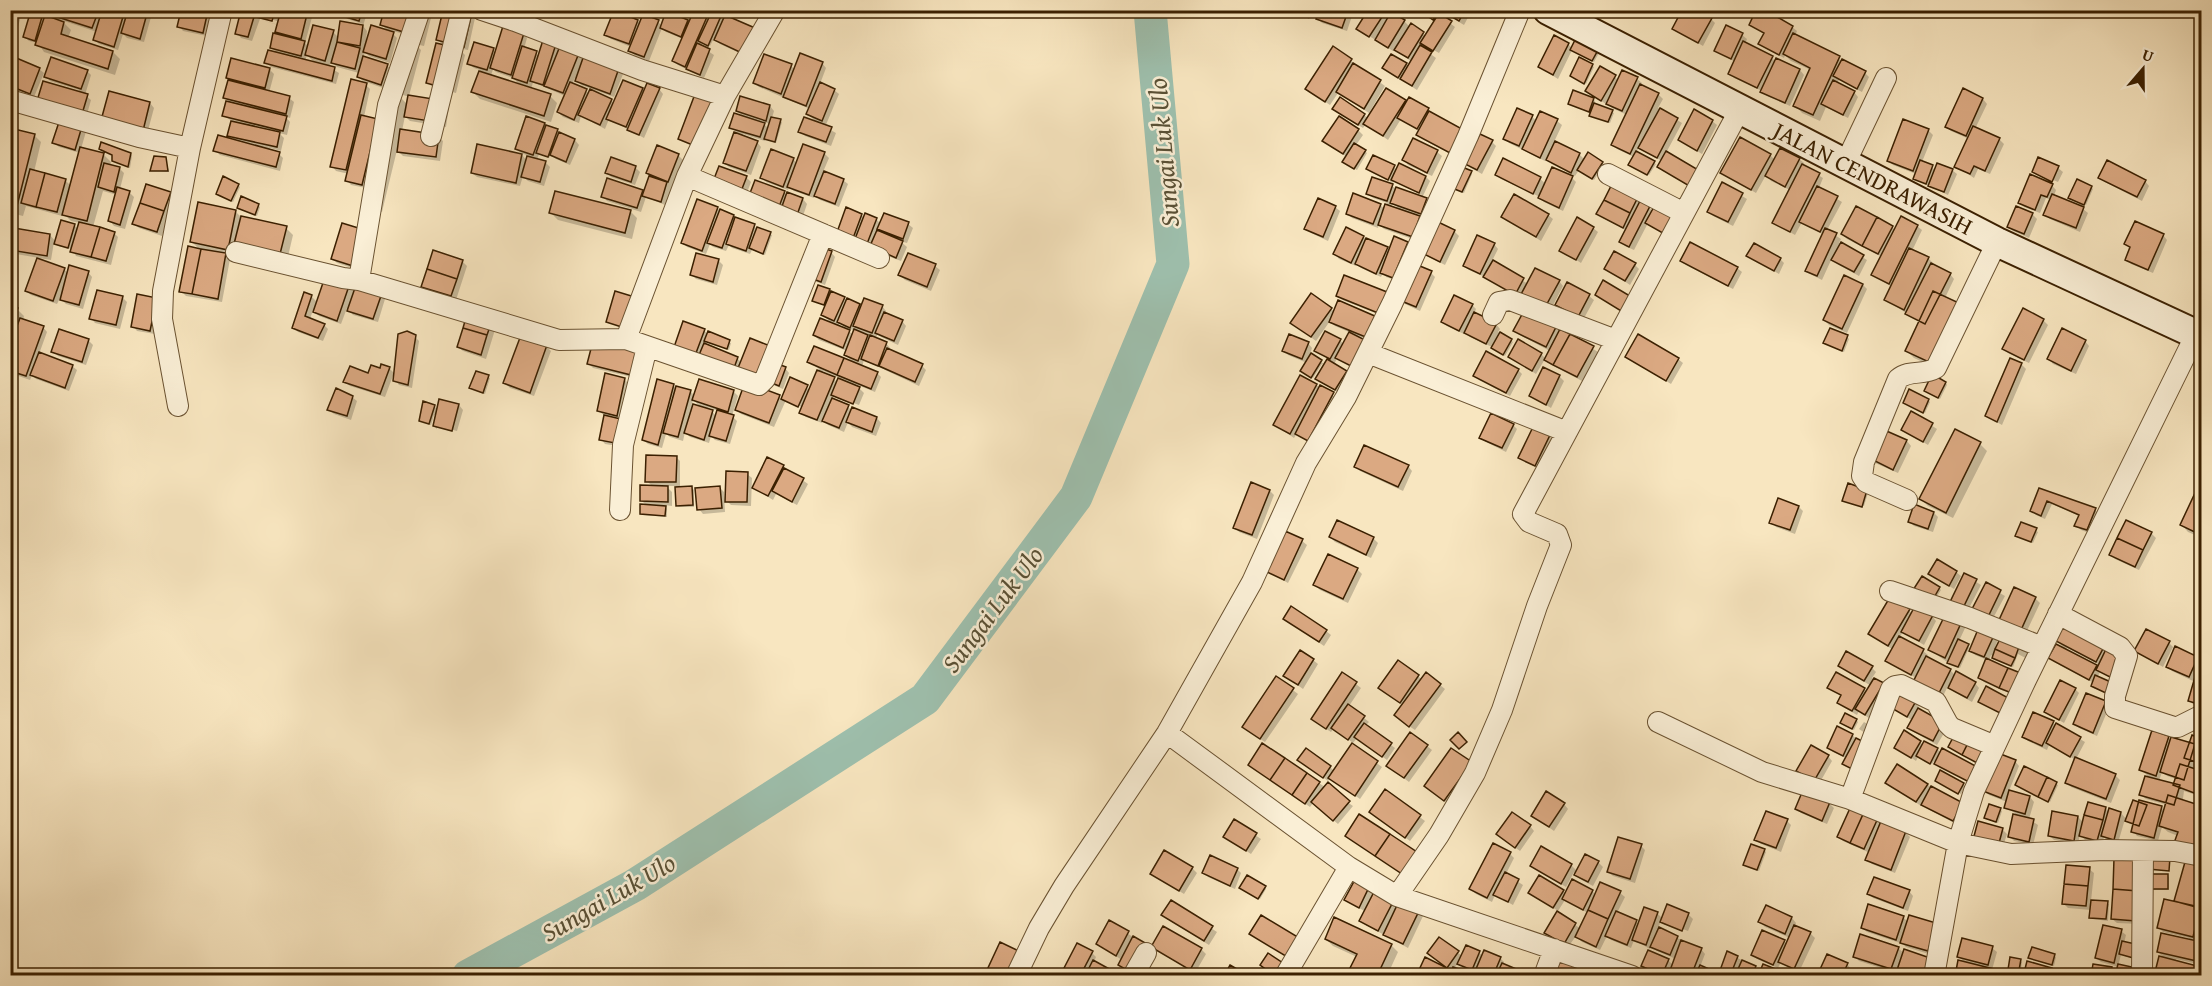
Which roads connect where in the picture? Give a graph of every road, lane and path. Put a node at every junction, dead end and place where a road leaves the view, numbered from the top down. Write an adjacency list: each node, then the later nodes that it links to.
1 (222, 10): 13 (street)
2 (420, 10): 22 (street)
3 (462, 10): 12 (street)
4 (482, 10): 9 (street)
5 (775, 10): 9 (street)
6 (1520, 10): 28 (street)
7 (1548, 10): 11 (main road, JALAN CENDRAWASIH)
8 (1886, 78): 14 (street)
9 (725, 96): 16 (street)
10 (10, 100): 13 (street)
11 (1740, 109): 14 (main road, JALAN CENDRAWASIH); 17 (street)
12 (431, 136)
13 (190, 148): 29 (street)
14 (1845, 164): 19 (main road, JALAN CENDRAWASIH)
15 (1608, 174): 17 (street)
16 (687, 176): 18 (street); 25 (street)
17 (1684, 213): 26 (street)
18 (823, 234): 21 (street); 27 (street)
19 (1997, 243): 24 (main road, JALAN CENDRAWASIH); 31 (street)
20 (236, 252): 22 (street)
21 (879, 258)
22 (359, 280): 25 (street)
23 (1493, 315): 26 (street)
24 (2199, 336): 34 (street)
25 (626, 339): 27 (street)
26 (1616, 340): 30 (street)
27 (647, 347): 32 (street)
28 (1368, 353): 30 (street); 38 (street)
29 (178, 406)
30 (1567, 432): 45 (street)
31 (1907, 500)
32 (620, 510)
33 (1890, 591): 35 (street)
34 (2058, 614): 35 (street); 36 (street)
35 (2042, 647): 39 (street)
36 (2202, 715)
37 (1658, 722): 40 (street)
38 (1167, 733): 44 (street); 48 (street)
39 (1995, 746): 40 (street); 41 (street)
40 (1850, 799): 41 (street)
41 (1958, 843): 42 (street); 53 (street)
42 (2143, 851): 43 (street); 54 (street)
43 (2202, 856)
44 (1348, 867): 45 (street); 50 (street)
45 (1397, 896): 46 (street)
46 (1554, 949): 51 (street); 52 (street)
47 (1146, 953): 49 (street)
48 (1016, 975)
49 (1133, 975)
50 (1285, 975)
51 (1544, 975)
52 (1632, 975)
53 (1934, 975)
54 (2142, 975)

